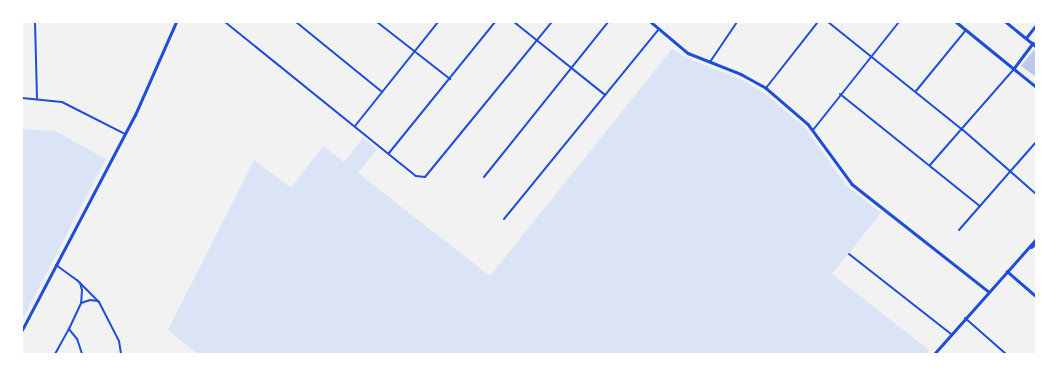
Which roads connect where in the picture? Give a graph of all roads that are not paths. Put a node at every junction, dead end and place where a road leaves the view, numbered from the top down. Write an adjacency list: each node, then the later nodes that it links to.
1 (35, 22): 40 (street)
2 (176, 22): 44 (street)
3 (225, 22): 41 (street)
4 (296, 22): 36 (street)
5 (377, 22): 19 (street)
6 (382, 22): 19 (street)
7 (438, 22): 27 (street)
8 (496, 22): 32 (street)
9 (514, 22): 24 (street)
10 (552, 22): 24 (street)
11 (608, 22): 30 (street)
12 (651, 22): 21 (street)
13 (737, 22): 29 (street)
14 (818, 22): 34 (street)
15 (828, 22): 28 (street)
16 (899, 22): 28 (street)
17 (956, 22): 22 (main road)
18 (1006, 22): 23 (street)
19 (380, 25): 27 (street)
20 (1036, 25): 23 (street)
21 (658, 30): 29 (street); 38 (street)
22 (966, 30): 31 (main road); 35 (street)
23 (1026, 38): 25 (street)
24 (537, 40): 30 (street); 46 (street)
25 (1033, 43): 26 (street); 31 (street)
26 (1036, 46)
27 (415, 51): 32 (street); 36 (street)
28 (872, 56): 35 (street); 37 (street)
29 (710, 62): 34 (street)
30 (572, 67): 38 (street); 49 (street)
31 (1014, 68): 33 (main road); 43 (street)
32 (450, 79): 46 (street)
33 (1036, 87)
34 (766, 88): 42 (street)
35 (916, 91): 43 (street)
36 (382, 92): 41 (street)
37 (840, 94): 42 (street); 47 (street)
38 (605, 95): 52 (street)
39 (22, 98): 40 (street)
40 (38, 98): 44 (street)
41 (355, 126): 46 (street)
42 (813, 130): 61 (street)
43 (963, 130): 47 (street); 48 (street)
44 (125, 134): 58 (street)
45 (1036, 142): 48 (street)
46 (389, 153)
47 (930, 165): 51 (street)
48 (1011, 172): 50 (street); 51 (street)
49 (484, 176)
50 (1036, 194)
51 (980, 206): 53 (street)
52 (504, 219)
53 (959, 230)
54 (1036, 238): 56 (main road)
55 (1036, 243): 56 (main road)
56 (1025, 251): 59 (main road)
57 (849, 254): 68 (street)
58 (56, 265): 60 (street); 67 (street)
59 (1007, 271): 61 (main road); 62 (street)
60 (79, 282): 63 (street); 64 (street)
61 (989, 292): 65 (main road)
62 (1036, 296)
63 (99, 302): 64 (street); 71 (street)
64 (81, 303): 66 (street)
65 (965, 318): 68 (main road); 73 (street)
66 (69, 329): 69 (street); 70 (street)
67 (22, 330)
68 (951, 334): 72 (main road)
69 (56, 354)
70 (82, 354)
71 (121, 354)
72 (934, 354)
73 (1006, 354)

